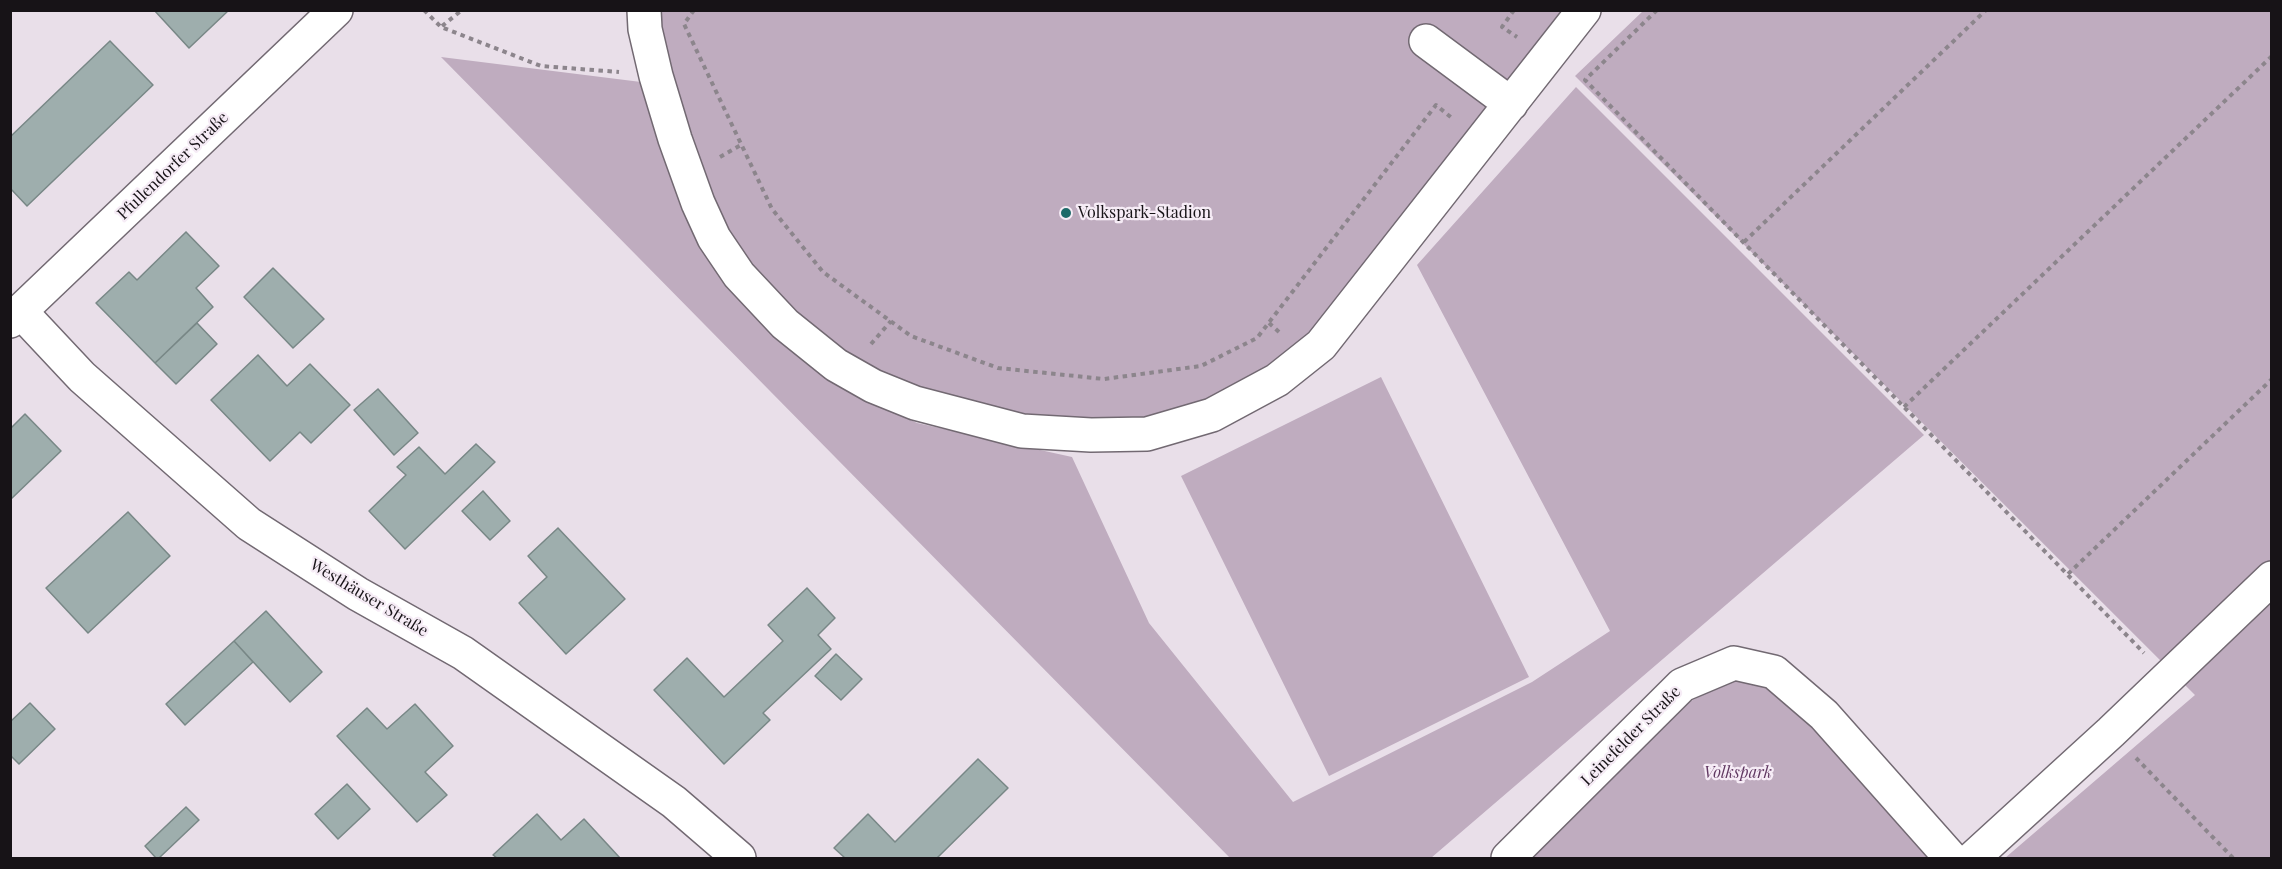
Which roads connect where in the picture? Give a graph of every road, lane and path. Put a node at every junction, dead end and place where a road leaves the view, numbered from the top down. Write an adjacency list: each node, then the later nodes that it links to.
1 (336, 10): 16 (street, Pfullendorfer Straße)
2 (424, 10): 9 (path)
3 (462, 10): 9 (path)
4 (644, 10): 12 (street)
5 (694, 10): 14 (path)
6 (1584, 10): 13 (street)
7 (1657, 10): 15 (path)
8 (1986, 10): 15 (path)
9 (441, 27): 12 (path)
10 (1426, 41): 13 (street)
11 (2271, 56): 18 (path)
12 (656, 76): 14 (street)
13 (1511, 104): 14 (street)
14 (1482, 142)
15 (1744, 242): 18 (path)
16 (16, 316): 23 (street, Westhäuser Straße)
17 (2271, 379): 19 (path)
18 (1904, 407): 19 (path)
19 (2068, 574): 21 (path)
20 (2271, 578): 21 (street)
21 (2168, 677): 22 (street)
22 (2111, 732): 26 (street); 27 (path)
23 (739, 858)
24 (1508, 858): 25 (street, Leinefelder Straße)
25 (1951, 858)
26 (1972, 858)
27 (2233, 858)

